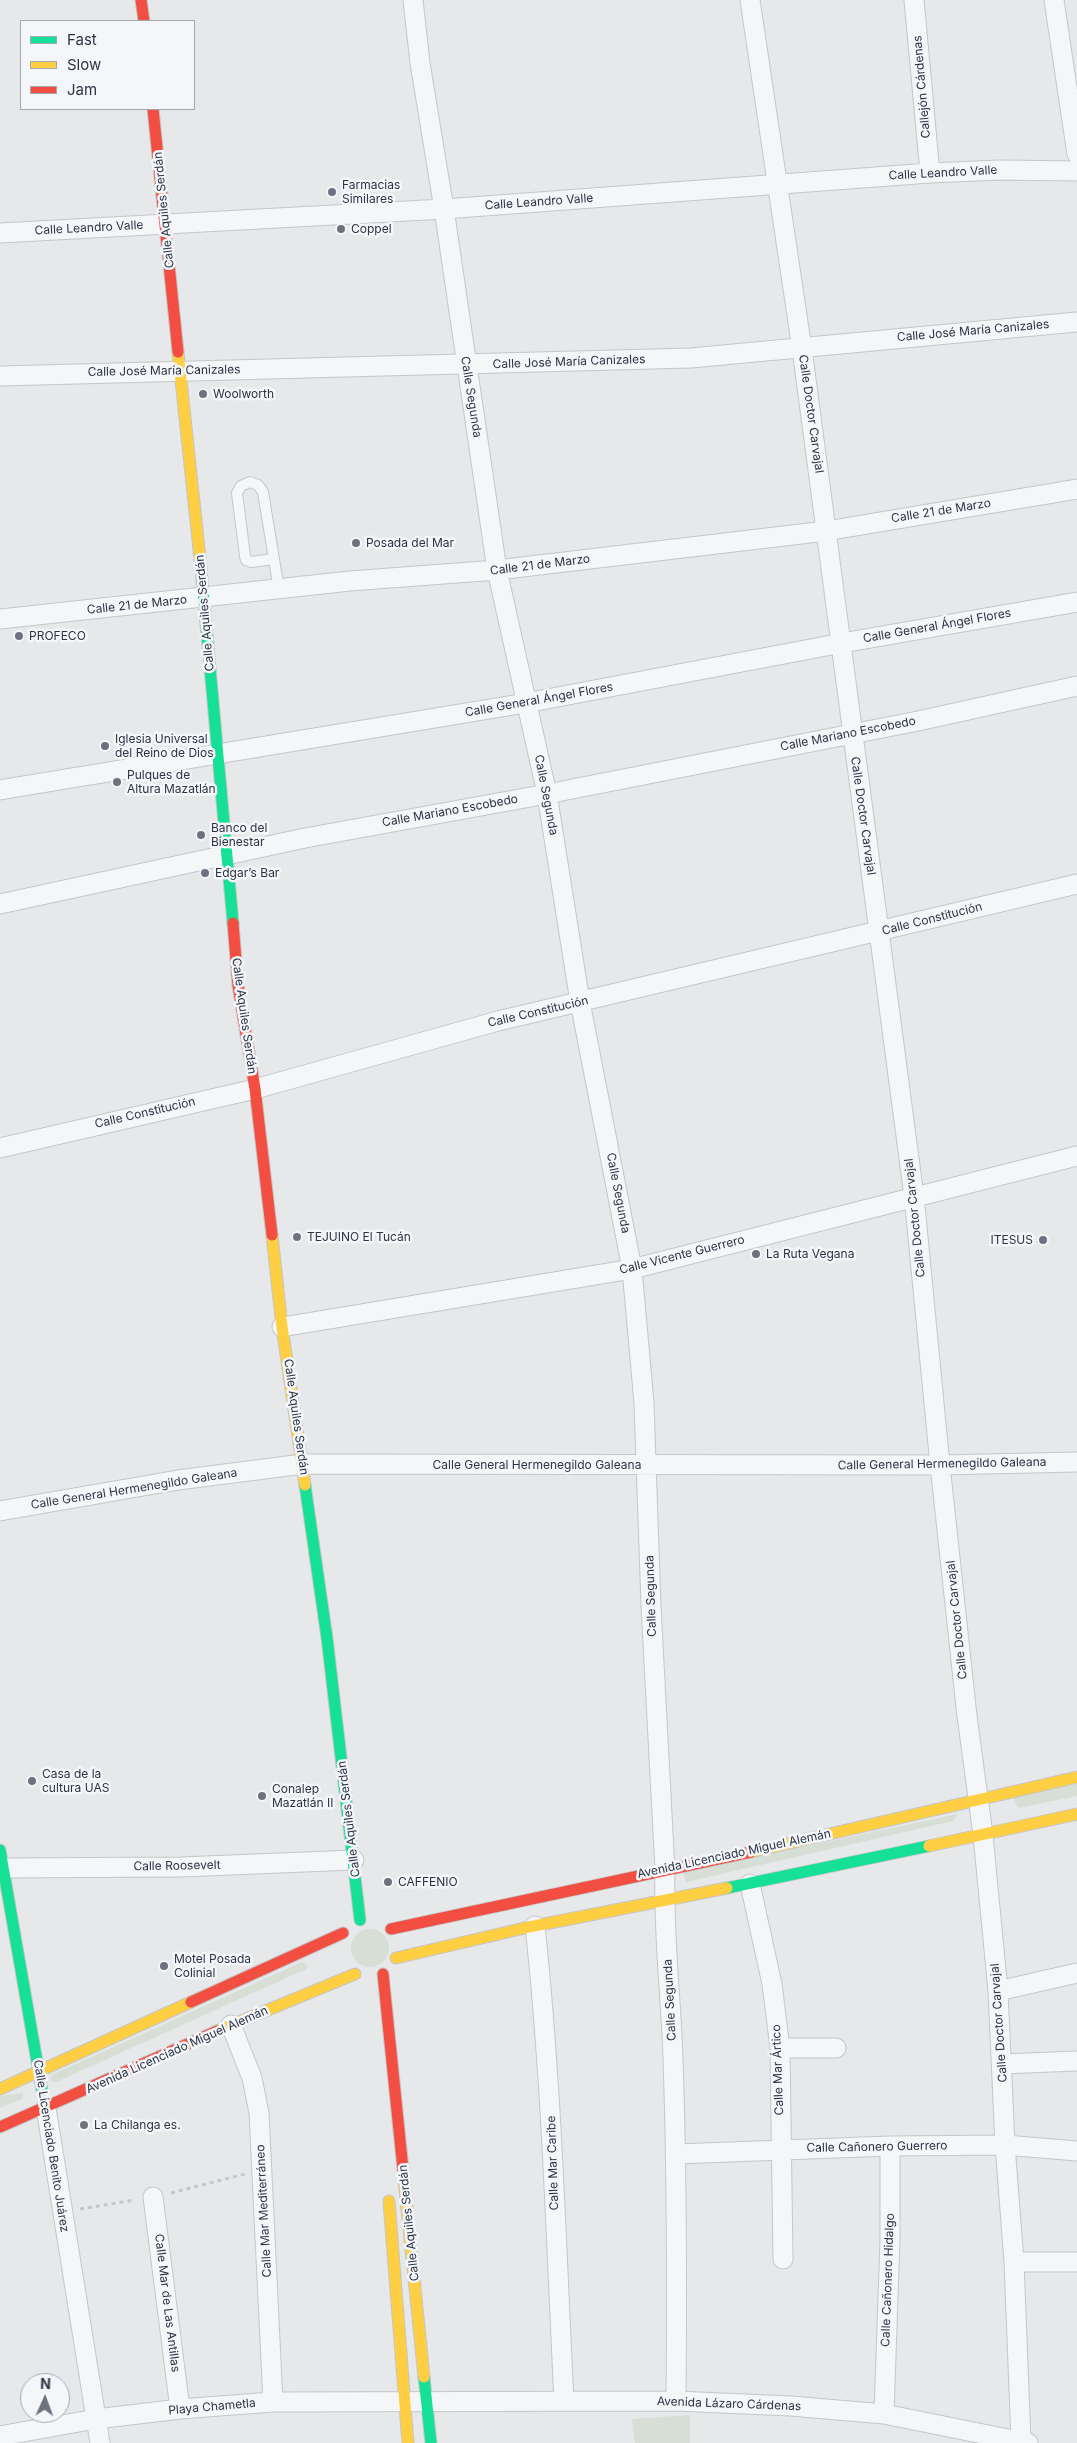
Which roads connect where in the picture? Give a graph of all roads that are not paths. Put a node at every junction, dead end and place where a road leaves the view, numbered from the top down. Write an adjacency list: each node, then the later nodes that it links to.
1 (141, 0): 6 (street)
2 (413, 0): 12 (street, Calle Segunda)
3 (750, 0): 11 (street, Calle Doctor Carvajal)
4 (914, 0): 10 (street, Callejón Cárdenas)
5 (1054, 0): 8 (street)
6 (144, 20)
7 (153, 110): 13 (street, Calle Aquiles Serdán)
8 (1077, 154)
9 (1077, 171): 10 (street, Calle Leandro Valle)
10 (930, 173): 11 (street, Calle Leandro Valle)
11 (778, 185): 12 (street, Calle Leandro Valle); 16 (street, Calle Doctor Carvajal)
12 (444, 209): 13 (street, Calle Leandro Valle); 17 (street, Calle Segunda)
13 (166, 225): 14 (street, Calle Leandro Valle); 18 (street, Calle Aquiles Serdán)
14 (0, 233)
15 (1077, 322): 16 (street, Calle José María Canizales)
16 (802, 349): 17 (street, Calle José María Canizales); 21 (street, Calle Doctor Carvajal)
17 (466, 365): 18 (street, Calle José María Canizales); 23 (street, Calle Segunda)
18 (180, 371): 19 (street, Calle José María Canizales); 25 (street, Calle Aquiles Serdán)
19 (0, 376)
20 (1077, 489): 21 (street, Calle 21 de Marzo)
21 (826, 531): 23 (street, Calle 21 de Marzo); 28 (street, Calle Doctor Carvajal)
22 (273, 559): 22 (lane); 24 (lane)
23 (497, 570): 24 (street, Calle 21 de Marzo); 30 (street, Calle Segunda)
24 (279, 590): 25 (street, Calle 21 de Marzo)
25 (204, 598): 27 (street, Calle 21 de Marzo); 32 (street, Calle Aquiles Serdán)
26 (1077, 602): 28 (street, Calle General Ángel Flores)
27 (0, 619)
28 (842, 642): 30 (street, Calle General Ángel Flores); 31 (street, Calle Doctor Carvajal)
29 (1077, 686): 31 (street, Calle Mariano Escobedo)
30 (526, 704): 32 (street, Calle General Ángel Flores); 34 (street, Calle Segunda)
31 (852, 733): 34 (street, Calle Mariano Escobedo); 38 (street, Calle Doctor Carvajal)
32 (216, 755): 33 (street, Calle General Ángel Flores); 35 (street, Calle Aquiles Serdán)
33 (0, 790)
34 (547, 794): 35 (street, Calle Mariano Escobedo); 39 (street, Calle Segunda)
35 (226, 856): 37 (street, Calle Mariano Escobedo); 40 (street, Calle Aquiles Serdán)
36 (1077, 884): 38 (street, Calle Constitución)
37 (0, 904)
38 (879, 932): 39 (street, Calle Constitución); 43 (street, Calle Doctor Carvajal)
39 (580, 1002): 40 (street, Calle Constitución); 44 (street, Calle Segunda)
40 (255, 1089): 41 (street, Calle Constitución); 45 (street, Calle Aquiles Serdán)
41 (0, 1148)
42 (1077, 1156): 43 (street, Calle Vicente Guerrero)
43 (914, 1196): 44 (street, Calle Vicente Guerrero); 49 (street, Calle Doctor Carvajal)
44 (632, 1269): 45 (street, Calle Vicente Guerrero); 48 (street, Calle Segunda)
45 (282, 1327): 47 (street, Calle Aquiles Serdán)
46 (1077, 1462): 49 (street, Calle General Hermenegildo Galeana)
47 (303, 1464): 48 (street, Calle General Hermenegildo Galeana); 50 (street, Calle General Hermenegildo Galeana); 55 (street, Calle Aquiles Serdán)
48 (646, 1464): 49 (street, Calle General Hermenegildo Galeana); 57 (street, Calle Segunda)
49 (940, 1465): 52 (street, Calle Doctor Carvajal)
50 (0, 1511)
51 (1077, 1777): 52 (street, Avenida Licenciado Miguel Alemán)
52 (979, 1799): 54 (street, Calle Doctor Carvajal); 57 (street, Avenida Licenciado Miguel Alemán)
53 (1077, 1814): 54 (street)
54 (983, 1835): 58 (street); 68 (street, Calle Doctor Carvajal)
55 (354, 1860): 56 (street, Calle Roosevelt); 61 (street, Calle Aquiles Serdán)
56 (1, 1862): 74 (street, Calle Licenciado Benito Juárez)
57 (666, 1870): 59 (street, Calle Segunda); 64 (street, Avenida Licenciado Miguel Alemán)
58 (750, 1884): 59 (street); 70 (street, Calle Mar Ártico)
59 (664, 1899): 62 (street); 82 (street, Calle Segunda)
60 (372, 1919): 61 (street)
61 (360, 1920): 63 (street)
62 (535, 1926): 64 (street); 90 (street, Calle Mar Caribe)
63 (343, 1933): 65 (street); 74 (street)
64 (393, 1940): 67 (street)
65 (339, 1952)
66 (1077, 1973): 68 (street)
67 (365, 1974): 69 (street, Avenida Licenciado Miguel Alemán); 88 (street, Calle Aquiles Serdán)
68 (998, 1991): 73 (street, Calle Doctor Carvajal)
69 (231, 2025): 76 (street, Avenida Licenciado Miguel Alemán); 92 (street, Calle Mar Mediterráneo)
70 (780, 2048): 71 (street); 80 (street, Calle Mar Ártico)
71 (836, 2048)
72 (1077, 2061): 73 (street)
73 (1002, 2064): 78 (street, Calle Doctor Carvajal)
74 (39, 2072): 75 (street); 76 (street, Calle Licenciado Benito Juárez)
75 (0, 2090)
76 (46, 2108): 77 (street, Avenida Licenciado Miguel Alemán); 95 (street, Calle Licenciado Benito Juárez)
77 (0, 2127)
78 (1005, 2145): 79 (street, Calle Cañonero Guerrero); 81 (street, Calle Cañonero Guerrero); 86 (street, Calle Doctor Carvajal)
79 (890, 2146): 80 (street, Calle Cañonero Guerrero); 94 (street, Calle Cañonero Hidalgo)
80 (781, 2150): 82 (street, Calle Cañonero Guerrero); 85 (street, Calle Mar Ártico)
81 (1077, 2151)
82 (676, 2154): 91 (street, Calle Segunda)
83 (388, 2191): 89 (street, Calle Aquiles Serdán)
84 (153, 2197): 93 (street, Calle Mar de Las Antillas)
85 (782, 2259)
86 (1014, 2262): 87 (street); 98 (street, Calle Doctor Carvajal)
87 (1077, 2262)
88 (427, 2400): 89 (street, Playa Chametla); 90 (street, Avenida Lázaro Cárdenas); 101 (street, Calle Aquiles Serdán)
89 (405, 2401): 92 (street, Playa Chametla); 100 (street, Calle Aquiles Serdán)
90 (564, 2401): 91 (street, Avenida Lázaro Cárdenas)
91 (676, 2401): 94 (street, Avenida Lázaro Cárdenas)
92 (273, 2402): 93 (street, Playa Chametla)
93 (180, 2409): 95 (street, Playa Chametla)
94 (884, 2414): 97 (street, Avenida Lázaro Cárdenas)
95 (96, 2419): 96 (street, Playa Chametla); 99 (street, Calle Licenciado Benito Juárez)
96 (0, 2436)
97 (1000, 2440): 98 (street, Avenida Lázaro Cárdenas)
98 (1025, 2442)
99 (100, 2443)
100 (408, 2443)
101 (430, 2443)

